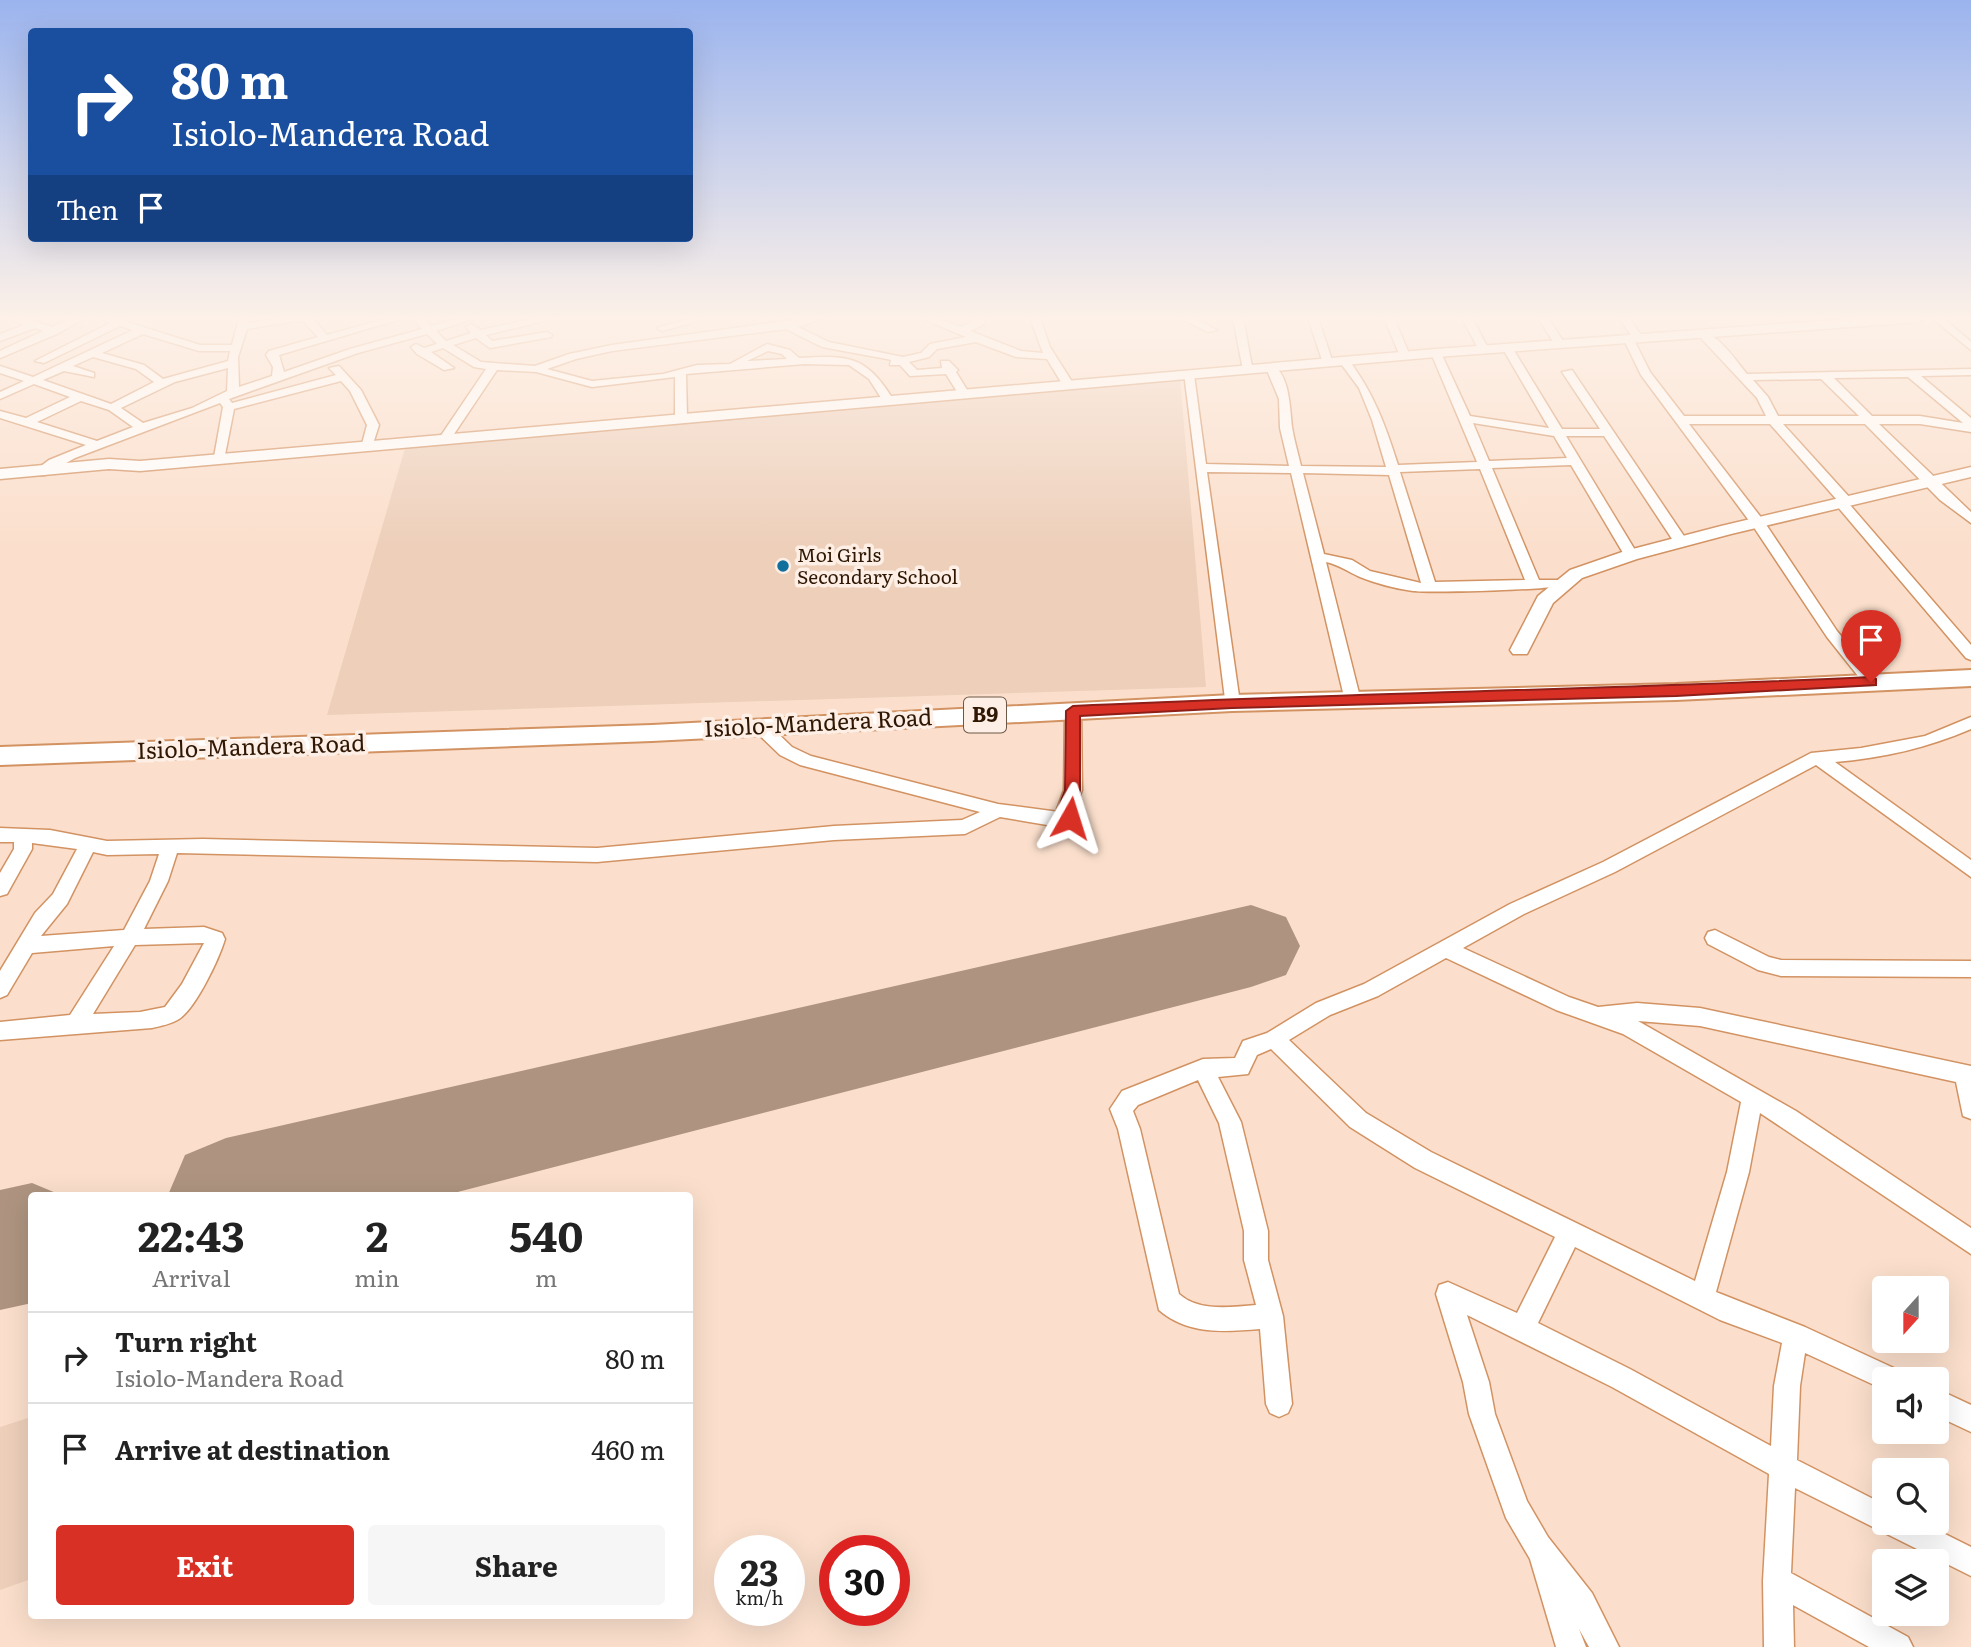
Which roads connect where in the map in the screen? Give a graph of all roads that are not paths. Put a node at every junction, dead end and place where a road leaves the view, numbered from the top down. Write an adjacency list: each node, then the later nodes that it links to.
1 (73, 395): 21 (street)
2 (134, 395): 24 (street)
3 (229, 395): 22 (street)
4 (238, 395): 22 (street)
5 (249, 395): 22 (street)
6 (357, 395): 38 (street)
7 (474, 395): 36 (street)
8 (680, 395): 26 (street)
9 (884, 395): 23 (street)
10 (939, 395): 23 (main road)
11 (1191, 395): 42 (street)
12 (1283, 395): 44 (street)
13 (1366, 395): 43 (street)
14 (1456, 395): 27 (street)
15 (1534, 395): 35 (street)
16 (1584, 395): 34 (street)
17 (1661, 395): 29 (street)
18 (1760, 395): 31 (street)
19 (1843, 395): 28 (street)
20 (1935, 395): 32 (street)
21 (79, 397): 24 (street); 30 (street)
22 (228, 399): 33 (street); 39 (street)
23 (887, 399): 26 (main road)
24 (113, 408): 33 (street)
25 (0, 414): 30 (street)
26 (681, 417): 36 (main road)
27 (1467, 419): 35 (street); 41 (street)
28 (1866, 419): 31 (street); 32 (street); 48 (street)
29 (1679, 420): 31 (street); 51 (street)
30 (28, 422): 37 (street)
31 (1775, 422): 49 (street)
32 (1971, 426)
33 (144, 428): 37 (street)
34 (1610, 432): 35 (street); 52 (street)
35 (1556, 433): 40 (street)
36 (446, 437): 38 (main road)
37 (99, 444): 45 (street)
38 (368, 444): 39 (main road)
39 (220, 457): 45 (main road)
40 (1573, 461): 41 (street); 53 (street)
41 (1483, 466): 43 (street); 57 (street)
42 (1200, 468): 44 (street); 63 (street)
43 (1393, 470): 44 (street); 56 (street)
44 (1296, 471): 54 (street)
45 (41, 472): 47 (main road)
46 (1971, 472): 48 (main road)
47 (0, 474)
48 (1929, 482): 49 (main road); 50 (street)
49 (1844, 503): 51 (main road); 59 (street)
50 (1971, 519)
51 (1758, 523): 52 (main road); 60 (street)
52 (1681, 542): 53 (main road)
53 (1631, 555): 55 (main road)
54 (1316, 556): 56 (street); 62 (street)
55 (1561, 584): 57 (street); 58 (main road)
56 (1429, 586): 57 (street)
57 (1534, 586)
58 (1520, 650)
59 (1971, 655)
60 (1871, 682): 61 (highway, Isiolo-Mandera Road / B9); 62 (highway, Isiolo-Mandera Road / B9)
61 (1968, 682)
62 (1353, 701): 63 (highway, Isiolo-Mandera Road / B9)
63 (1232, 703): 64 (highway, Isiolo-Mandera Road / B9)
64 (1073, 711): 66 (highway, Isiolo-Mandera Road / B9); 69 (street)
65 (1971, 723): 68 (street)
66 (760, 726): 67 (highway, Isiolo-Mandera Road / B9); 69 (street)
67 (0, 756)
68 (1817, 757): 74 (street); 79 (street)
69 (998, 810): 73 (street)
70 (0, 835): 71 (street)
71 (23, 836): 72 (street); 75 (street)
72 (88, 845): 73 (street); 78 (street)
73 (170, 846): 76 (street)
74 (1971, 870)
75 (0, 889)
76 (130, 937): 78 (street); 83 (street); 83 (street)
77 (1715, 939): 80 (street)
78 (28, 945): 81 (street)
79 (1446, 949): 82 (street); 85 (street)
80 (1971, 969)
81 (3, 978)
82 (1590, 1014): 87 (street); 88 (street)
83 (76, 1024): 84 (street)
84 (0, 1031)
85 (1275, 1039): 86 (street); 90 (street)
86 (1203, 1068): 93 (street); 93 (street)
87 (1969, 1075): 89 (street)
88 (1752, 1098): 91 (street); 92 (street)
89 (1971, 1110)
90 (1569, 1233): 92 (street); 94 (street)
91 (1971, 1242)
92 (1702, 1297): 95 (street)
93 (1271, 1316): 97 (street)
94 (1524, 1327): 100 (street); 103 (street)
95 (1796, 1336): 96 (street); 100 (street)
96 (1872, 1371)
97 (1279, 1404)
98 (1949, 1408): 99 (street)
99 (1971, 1419)
100 (1784, 1469): 101 (street); 105 (street)
101 (1872, 1513)
102 (1917, 1535): 104 (street)
103 (1538, 1547): 106 (street); 107 (street)
104 (1971, 1562)
105 (1777, 1581): 108 (street); 109 (street)
106 (1571, 1647)
107 (1604, 1647)
108 (1779, 1647)
109 (1898, 1647)

